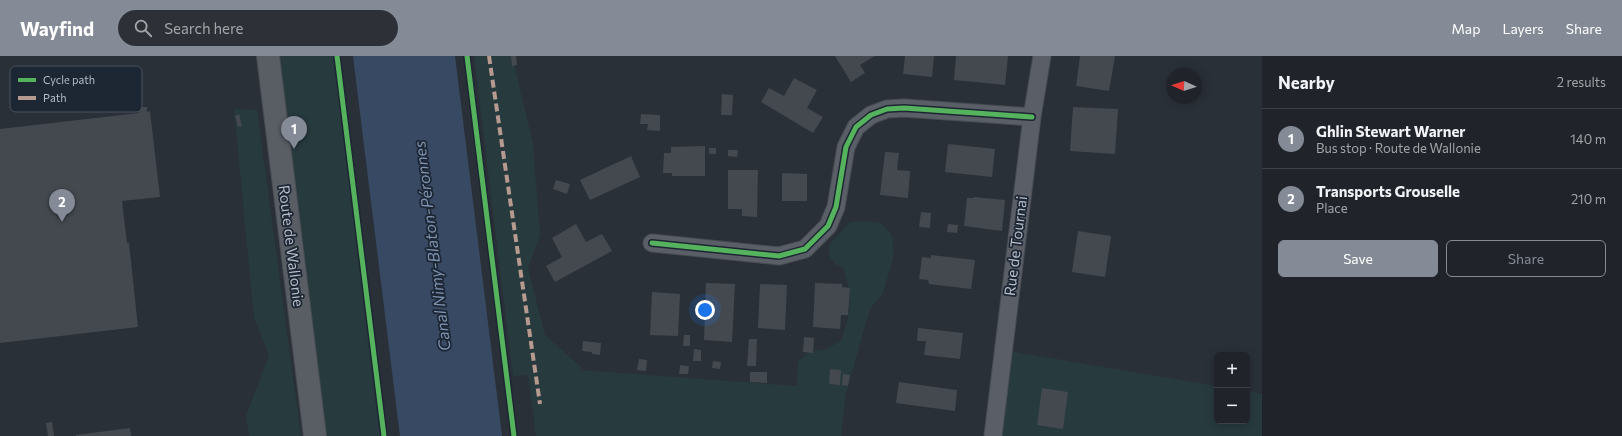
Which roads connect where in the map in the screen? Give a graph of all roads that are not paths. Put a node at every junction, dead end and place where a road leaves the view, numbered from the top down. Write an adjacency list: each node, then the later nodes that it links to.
1 (268, 56): 5 (main road, Route de Wallonie)
2 (1042, 56): 3 (street, Rue de Tournai)
3 (1032, 116): 4 (street); 6 (street, Rue de Tournai)
4 (652, 243)
5 (316, 436)
6 (993, 436)

